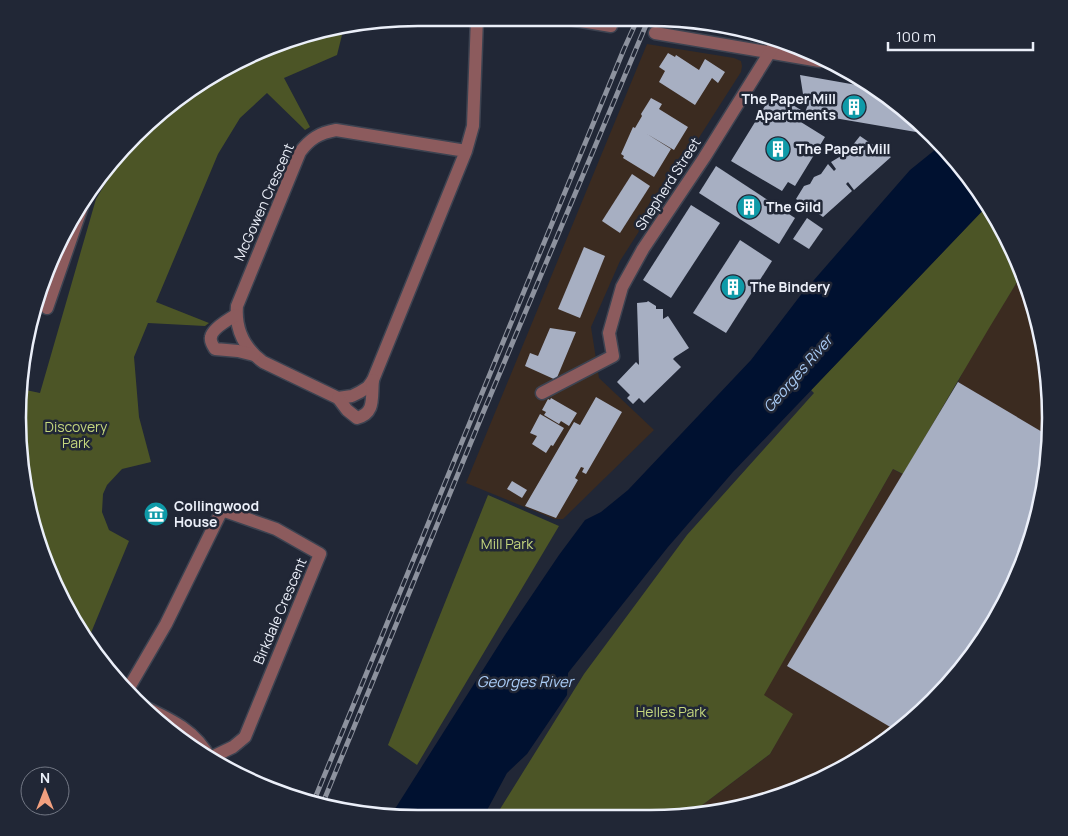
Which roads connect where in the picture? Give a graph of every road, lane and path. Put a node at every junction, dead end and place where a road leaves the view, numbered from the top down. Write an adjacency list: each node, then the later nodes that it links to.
1 (477, 26): 6 (street, McGowen Crescent)
2 (655, 33): 4 (street)
3 (774, 46): 4 (street, Shepherd Street)
4 (770, 52): 5 (street); 12 (street, Shepherd Street)
5 (805, 58)
6 (466, 151): 9 (street, McGowen Crescent); 11 (street, McGowen Crescent)
7 (72, 235): 8 (street)
8 (47, 308)
9 (236, 316): 10 (street, McGowen Crescent); 10 (street, McGowen Crescent)
10 (254, 355): 13 (street, McGowen Crescent)
11 (373, 380): 13 (street, McGowen Crescent); 13 (street, McGowen Crescent)
12 (542, 393)
13 (338, 398)
14 (131, 684): 17 (street, Birkdale Crescent)
15 (168, 719): 16 (street)
16 (201, 744)
17 (218, 754)

